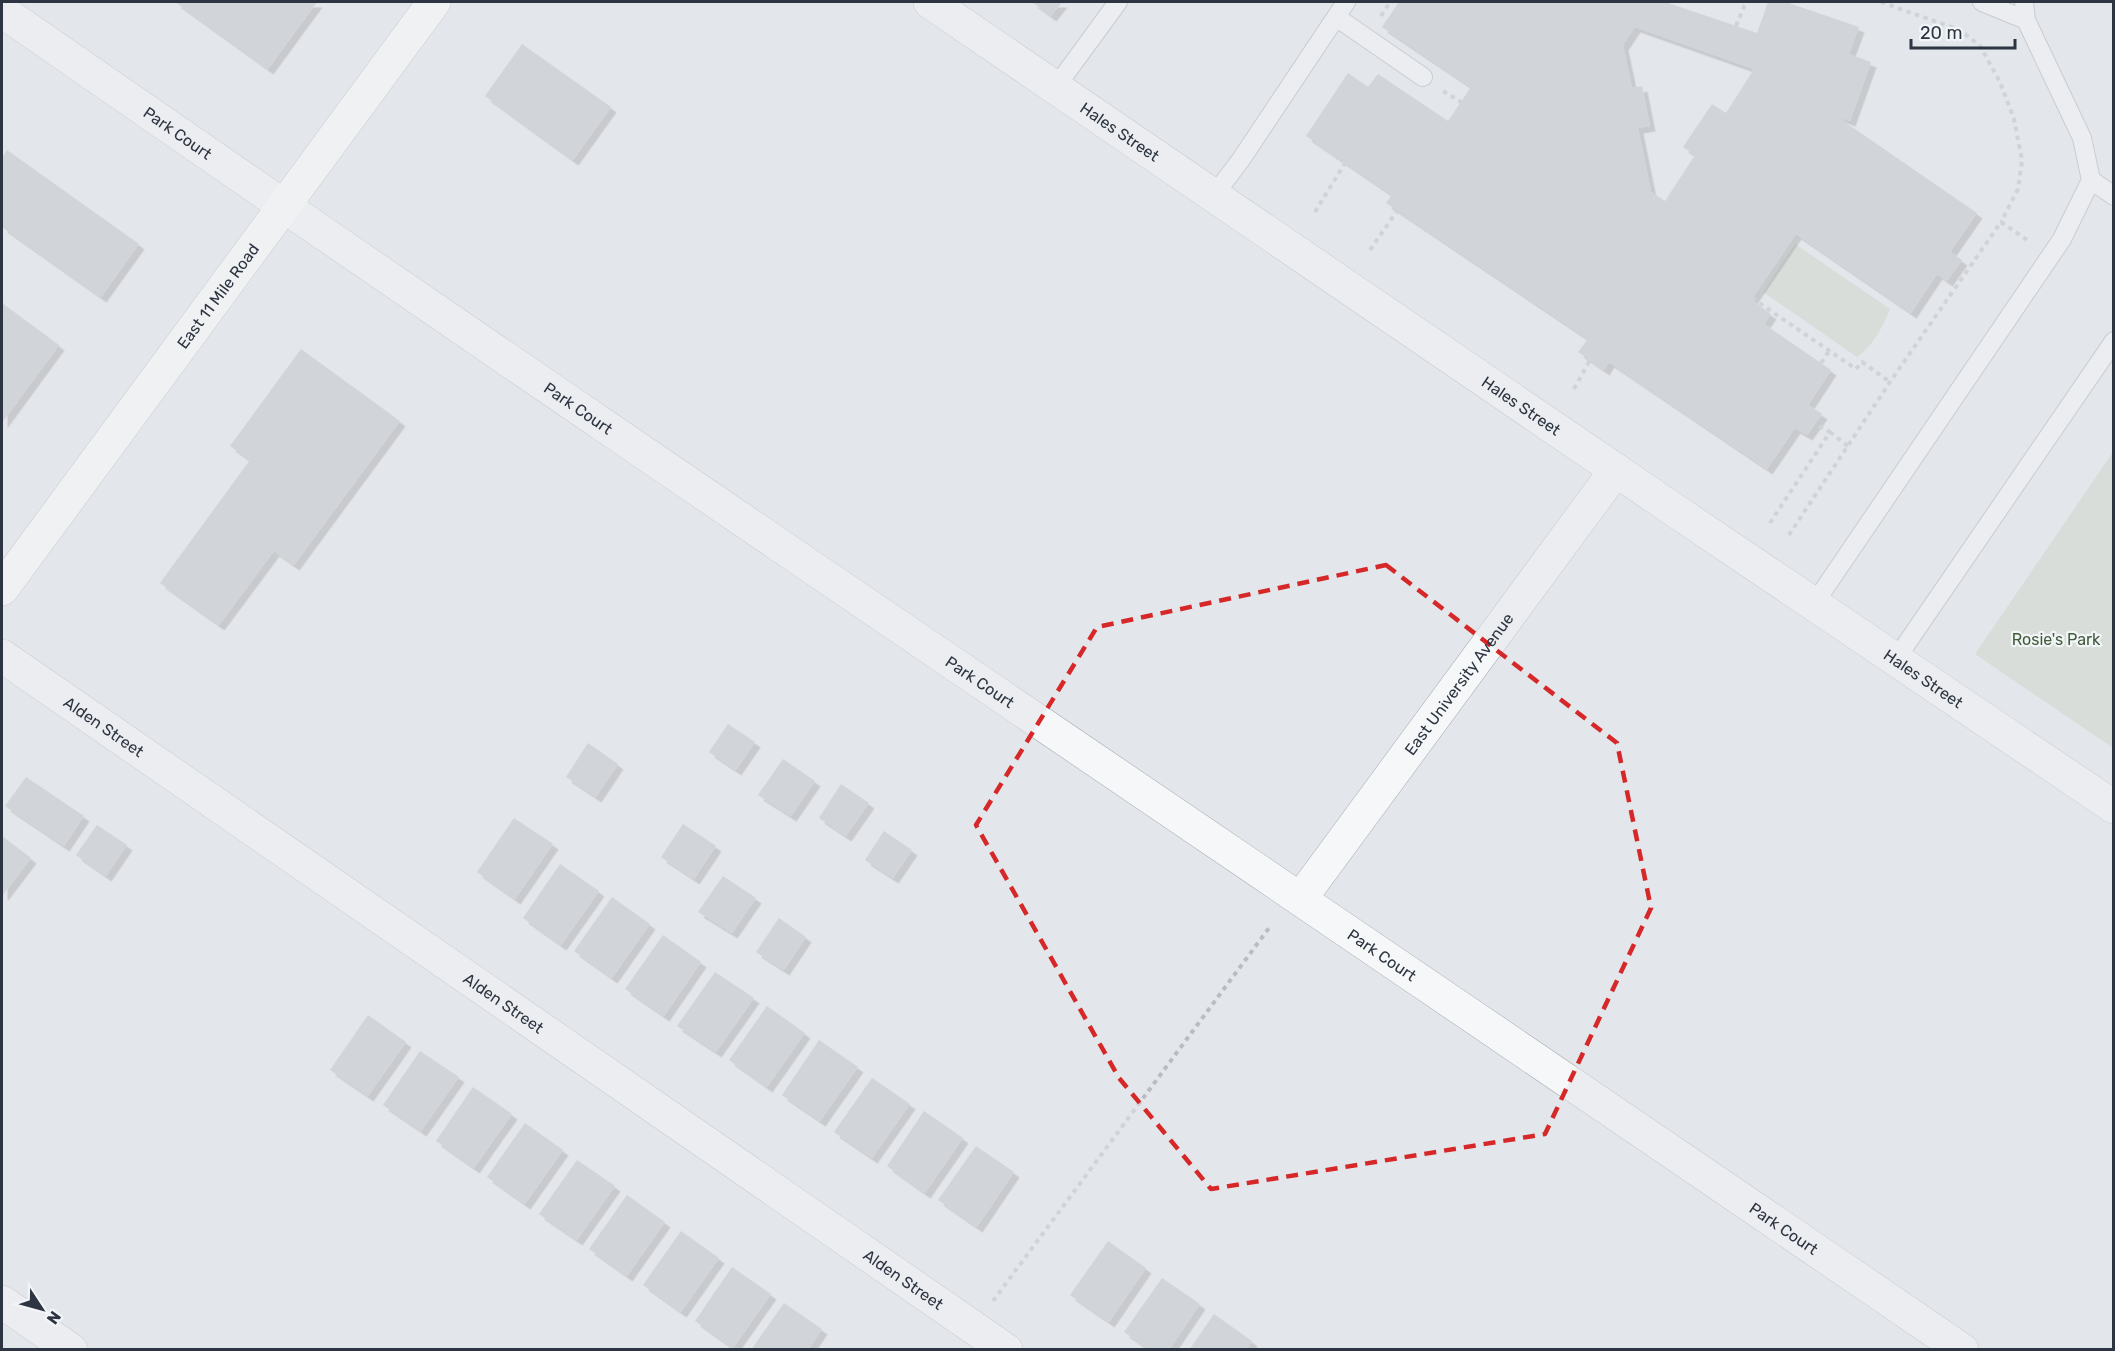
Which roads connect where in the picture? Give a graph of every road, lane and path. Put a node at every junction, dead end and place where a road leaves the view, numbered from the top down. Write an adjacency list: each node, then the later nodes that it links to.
1 (434, 2): 20 (main road, East 11 Mile Road)
2 (930, 2): 15 (street, Hales Street)
3 (1118, 2): 15 (lane)
4 (1346, 2): 11 (lane)
5 (1390, 2): 12 (path)
6 (1746, 2): 13 (path)
7 (1881, 2): 23 (path)
8 (1982, 2): 10 (lane)
9 (2, 11): 20 (street, Park Court)
10 (2025, 11): 17 (lane)
11 (1336, 17): 14 (lane); 18 (lane)
12 (1380, 17)
13 (1736, 26)
14 (1423, 77)
15 (1055, 88): 18 (street, Hales Street)
16 (1345, 163): 22 (path)
17 (2091, 180): 19 (lane); 40 (lane)
18 (1214, 195): 36 (street, Hales Street)
19 (2114, 196)
20 (284, 205): 39 (main road, East 11 Mile Road); 44 (street, Park Court)
21 (1397, 211): 25 (path)
22 (1315, 212)
23 (2001, 222): 24 (path); 31 (path)
24 (2033, 244)
25 (1370, 250)
26 (1752, 298): 28 (path)
27 (2114, 341): 42 (lane)
28 (1829, 351): 30 (path); 31 (path)
29 (1590, 360): 32 (path)
30 (1821, 363)
31 (1890, 382): 35 (path)
32 (1574, 389)
33 (1815, 424): 34 (path)
34 (1830, 432): 35 (path); 37 (path)
35 (1848, 446): 38 (path)
36 (1616, 470): 40 (street, Hales Street); 44 (street, East University Avenue)
37 (1770, 523)
38 (1789, 535)
39 (2, 589)
40 (1814, 604): 42 (street, Hales Street)
41 (2, 657): 49 (street, Alden Street)
42 (1896, 659): 43 (street, Hales Street)
43 (2114, 807)
44 (1301, 898): 50 (street, Park Court)
45 (1269, 928): 47 (path)
46 (2, 1302): 48 (street)
47 (987, 1309)
48 (71, 1350)
49 (1006, 1350)
50 (1962, 1350)

